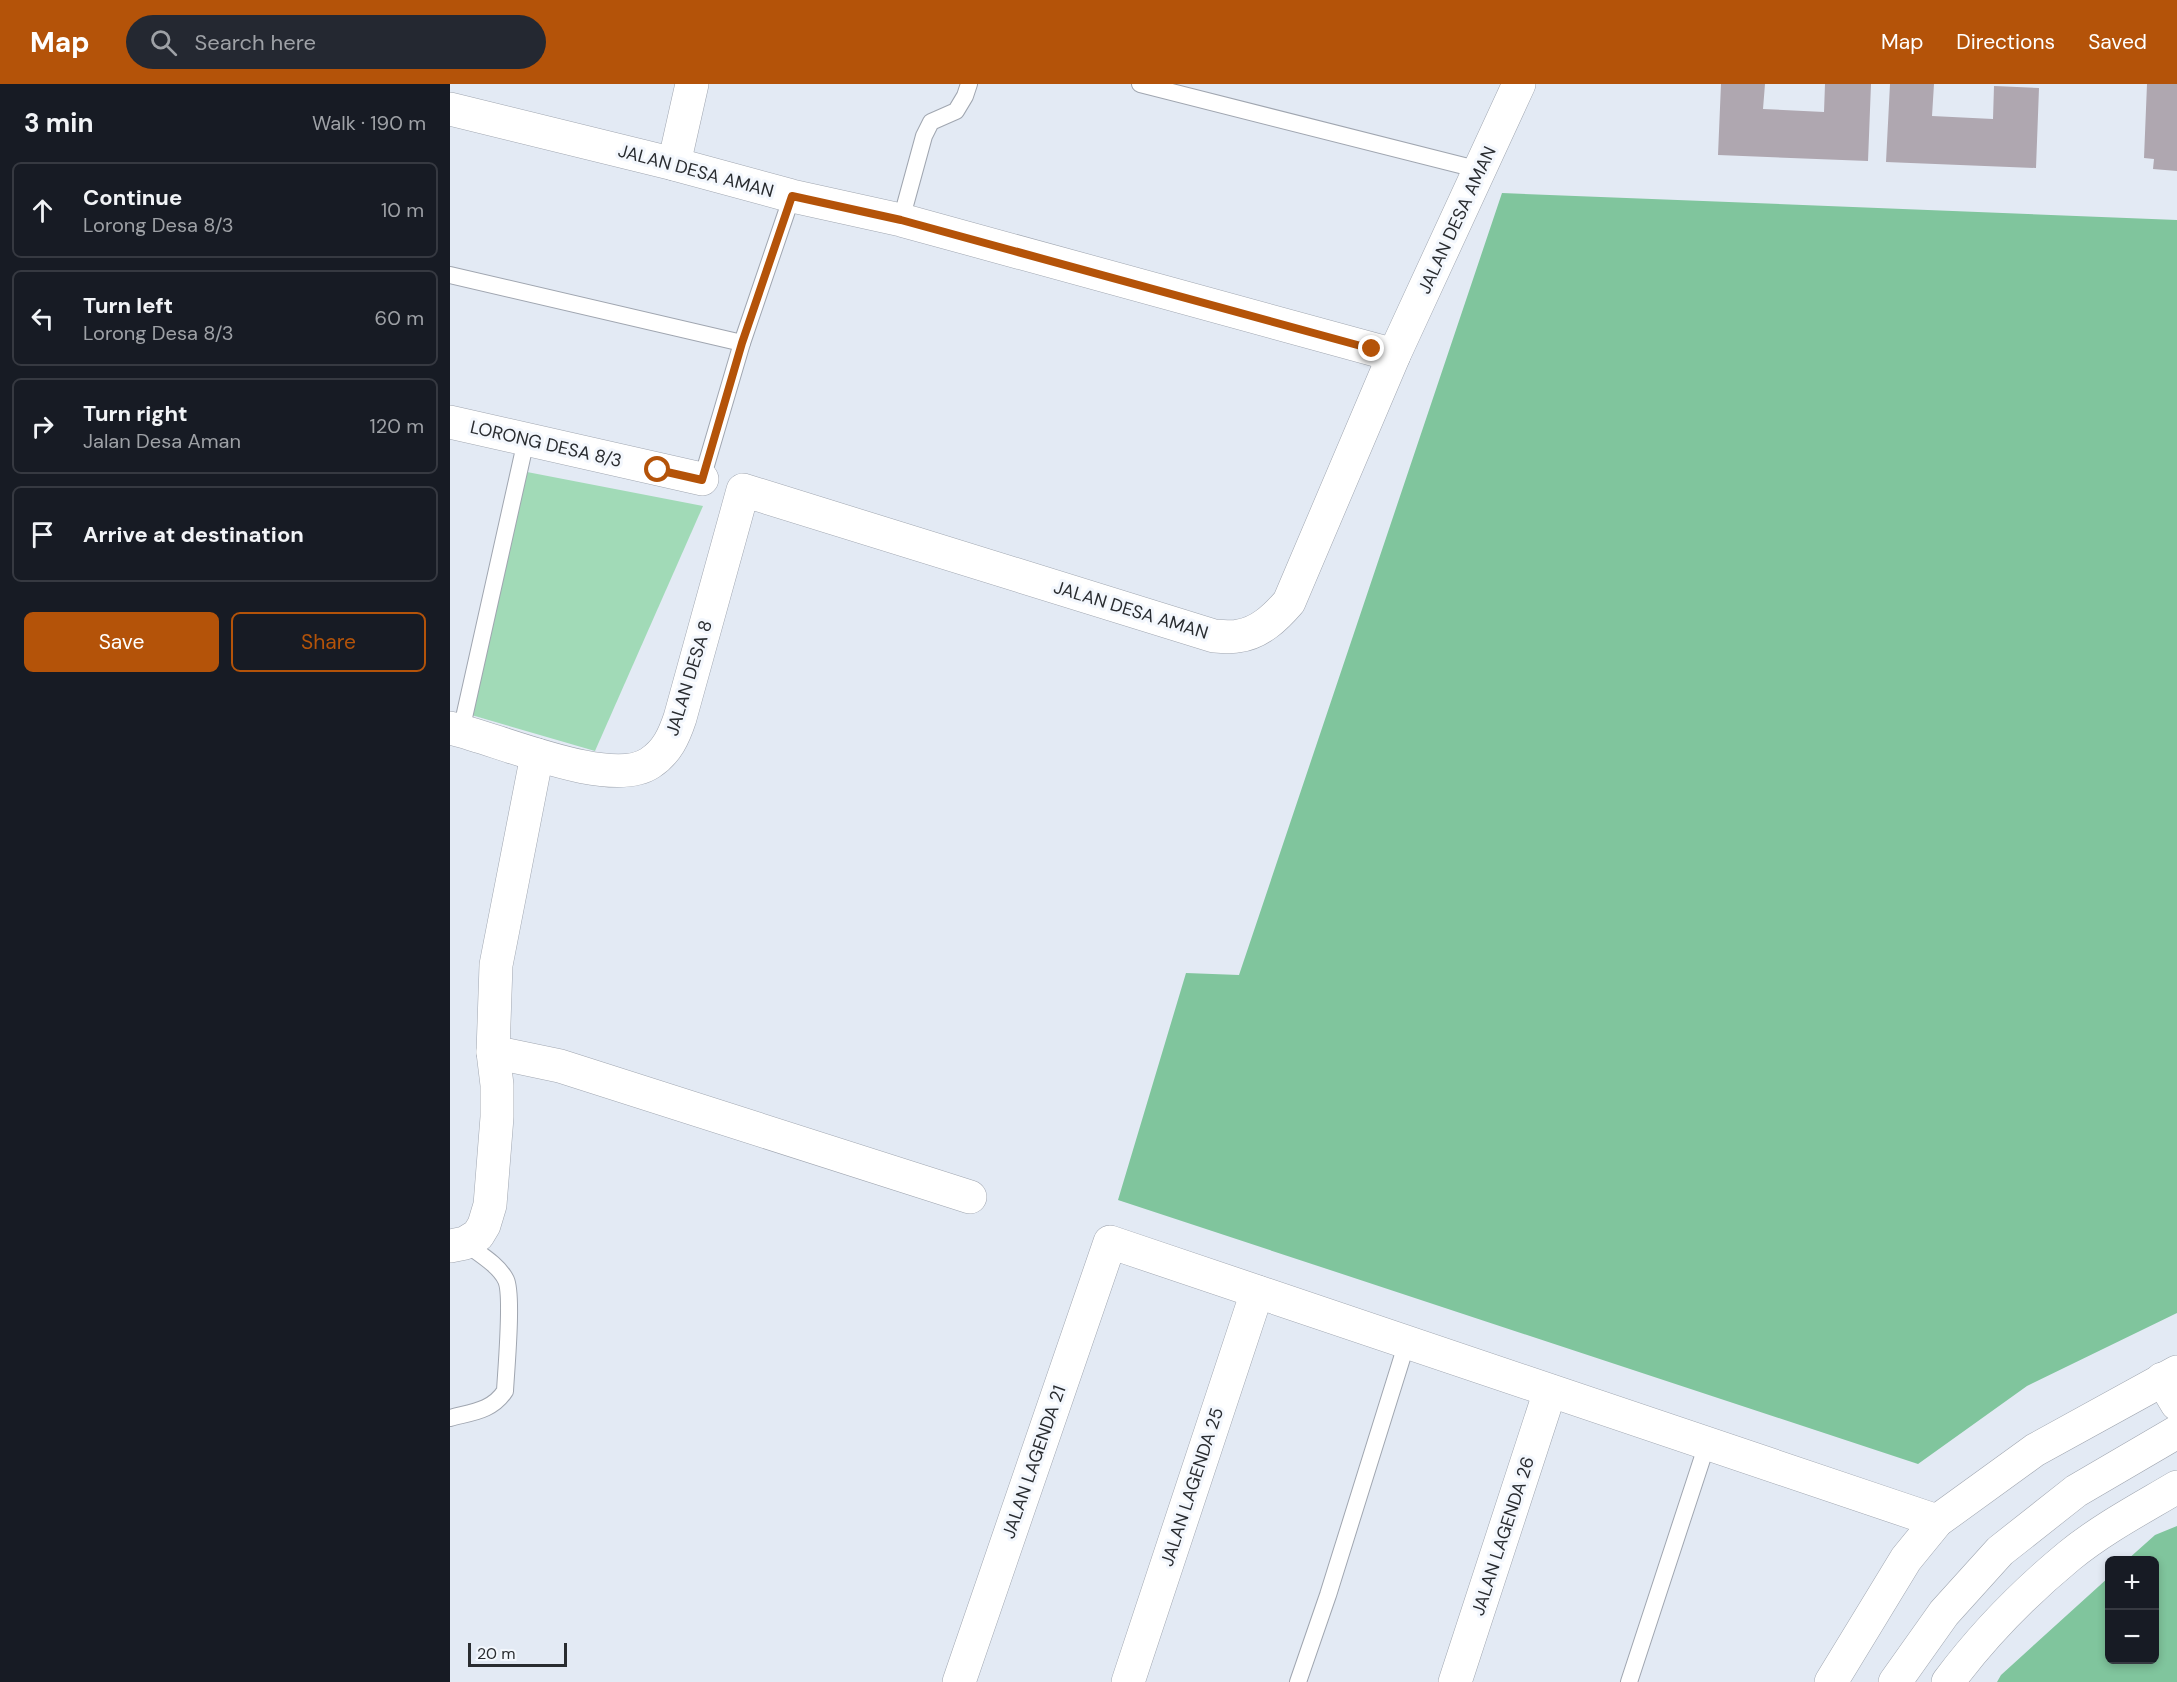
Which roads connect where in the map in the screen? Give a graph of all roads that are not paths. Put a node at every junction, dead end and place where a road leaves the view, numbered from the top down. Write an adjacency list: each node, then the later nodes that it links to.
1 (692, 84): 6 (street)
2 (969, 84): 9 (lane)
3 (1140, 84): 7 (lane)
4 (1519, 84): 7 (street, JALAN DESA AMAN)
5 (450, 109): 6 (street, JALAN DESA AMAN)
6 (674, 164): 8 (street, JALAN DESA AMAN)
7 (1480, 170): 12 (street, JALAN DESA AMAN)
8 (792, 196): 9 (street, JALAN DESA AMAN); 11 (lane, LORONG DESA 8/3)
9 (901, 220): 12 (street, JALAN DESA AMAN)
10 (450, 275): 11 (lane)
11 (742, 343): 15 (lane, LORONG DESA 8/3)
12 (1394, 355): 16 (street, JALAN DESA AMAN)
13 (450, 422): 14 (street, LORONG DESA 8/3)
14 (526, 440): 15 (street, LORONG DESA 8/3); 17 (lane)
15 (702, 480)
16 (742, 490): 18 (street, JALAN DESA 8)
17 (456, 729): 18 (street, JALAN DESA 8)
18 (537, 755): 19 (street)
19 (493, 1052): 20 (street); 21 (street)
20 (970, 1197)
21 (458, 1244): 26 (lane)
22 (1257, 1292): 23 (street); 31 (street, JALAN LAGENDA 21); 32 (street, JALAN LAGENDA 25)
23 (1407, 1342): 25 (street); 33 (lane)
24 (2172, 1385): 30 (street)
25 (1550, 1391): 28 (street); 34 (street, JALAN LAGENDA 26)
26 (450, 1418)
27 (2177, 1432): 37 (street)
28 (1707, 1444): 30 (street); 35 (lane)
29 (2177, 1487): 38 (street)
30 (1937, 1521): 36 (street)
31 (959, 1682)
32 (1128, 1682)
33 (1298, 1682)
34 (1455, 1682)
35 (1629, 1682)
36 (1830, 1682)
37 (1895, 1682)
38 (1948, 1682)

